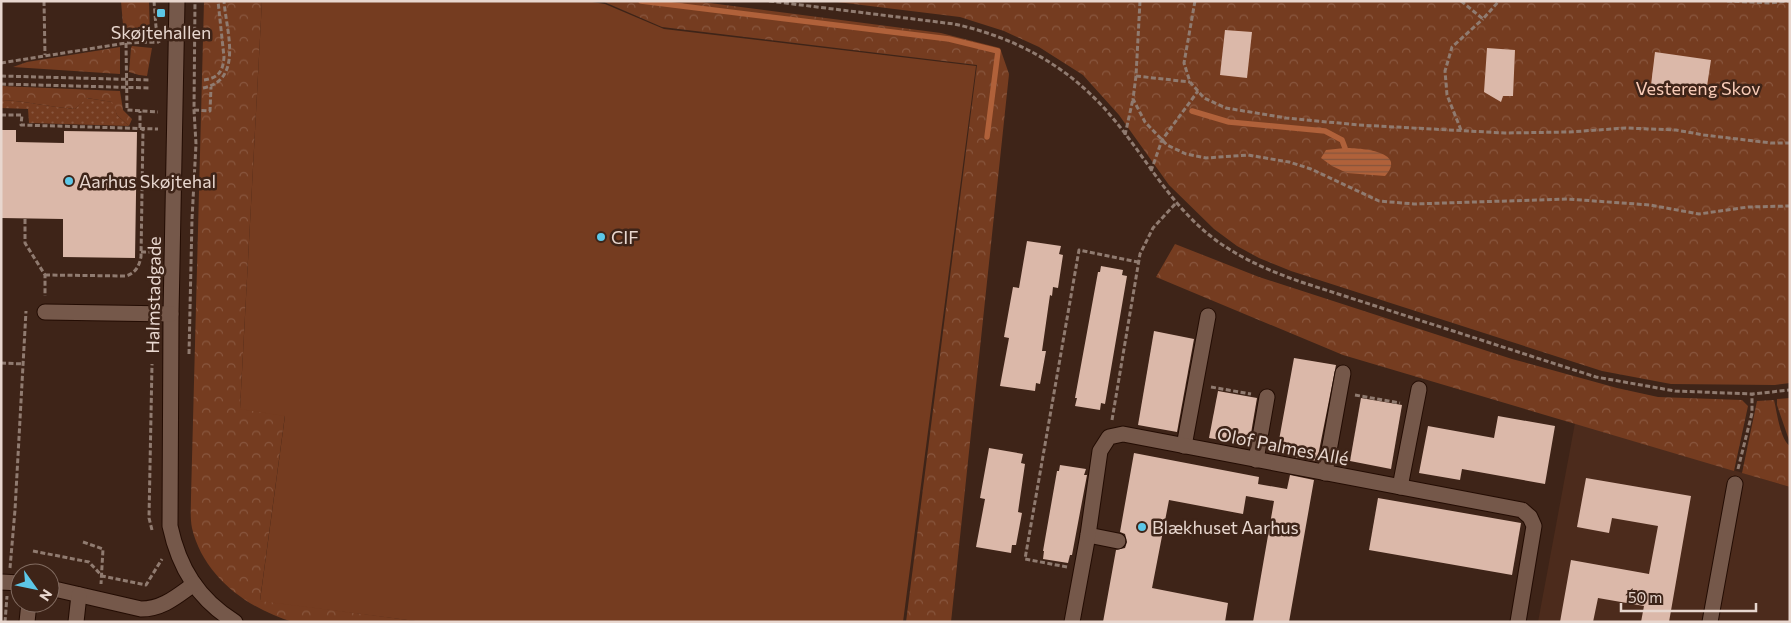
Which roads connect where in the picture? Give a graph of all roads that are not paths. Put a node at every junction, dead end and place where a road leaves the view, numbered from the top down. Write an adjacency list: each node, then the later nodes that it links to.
1 (177, 1): 3 (street, Halmstadgade)
2 (45, 312): 3 (street)
3 (171, 314): 15 (street, Halmstadgade)
4 (1208, 316): 8 (street)
5 (1343, 373): 10 (street)
6 (1419, 389): 12 (street)
7 (1267, 397): 9 (street)
8 (1184, 446): 9 (street, Olof Palmes Allé); 13 (street, Olof Palmes Allé)
9 (1256, 460): 10 (street, Olof Palmes Allé)
10 (1325, 473): 12 (street, Olof Palmes Allé)
11 (1735, 484): 22 (street)
12 (1400, 487): 21 (street, Olof Palmes Allé)
13 (1088, 535): 14 (street); 20 (street)
14 (1118, 541)
15 (194, 584): 17 (street); 19 (street, Halmstadgade)
16 (60, 590): 17 (street)
17 (79, 595): 18 (street)
18 (76, 622)
19 (235, 622)
20 (1072, 622)
21 (1518, 622)
22 (1710, 622)

